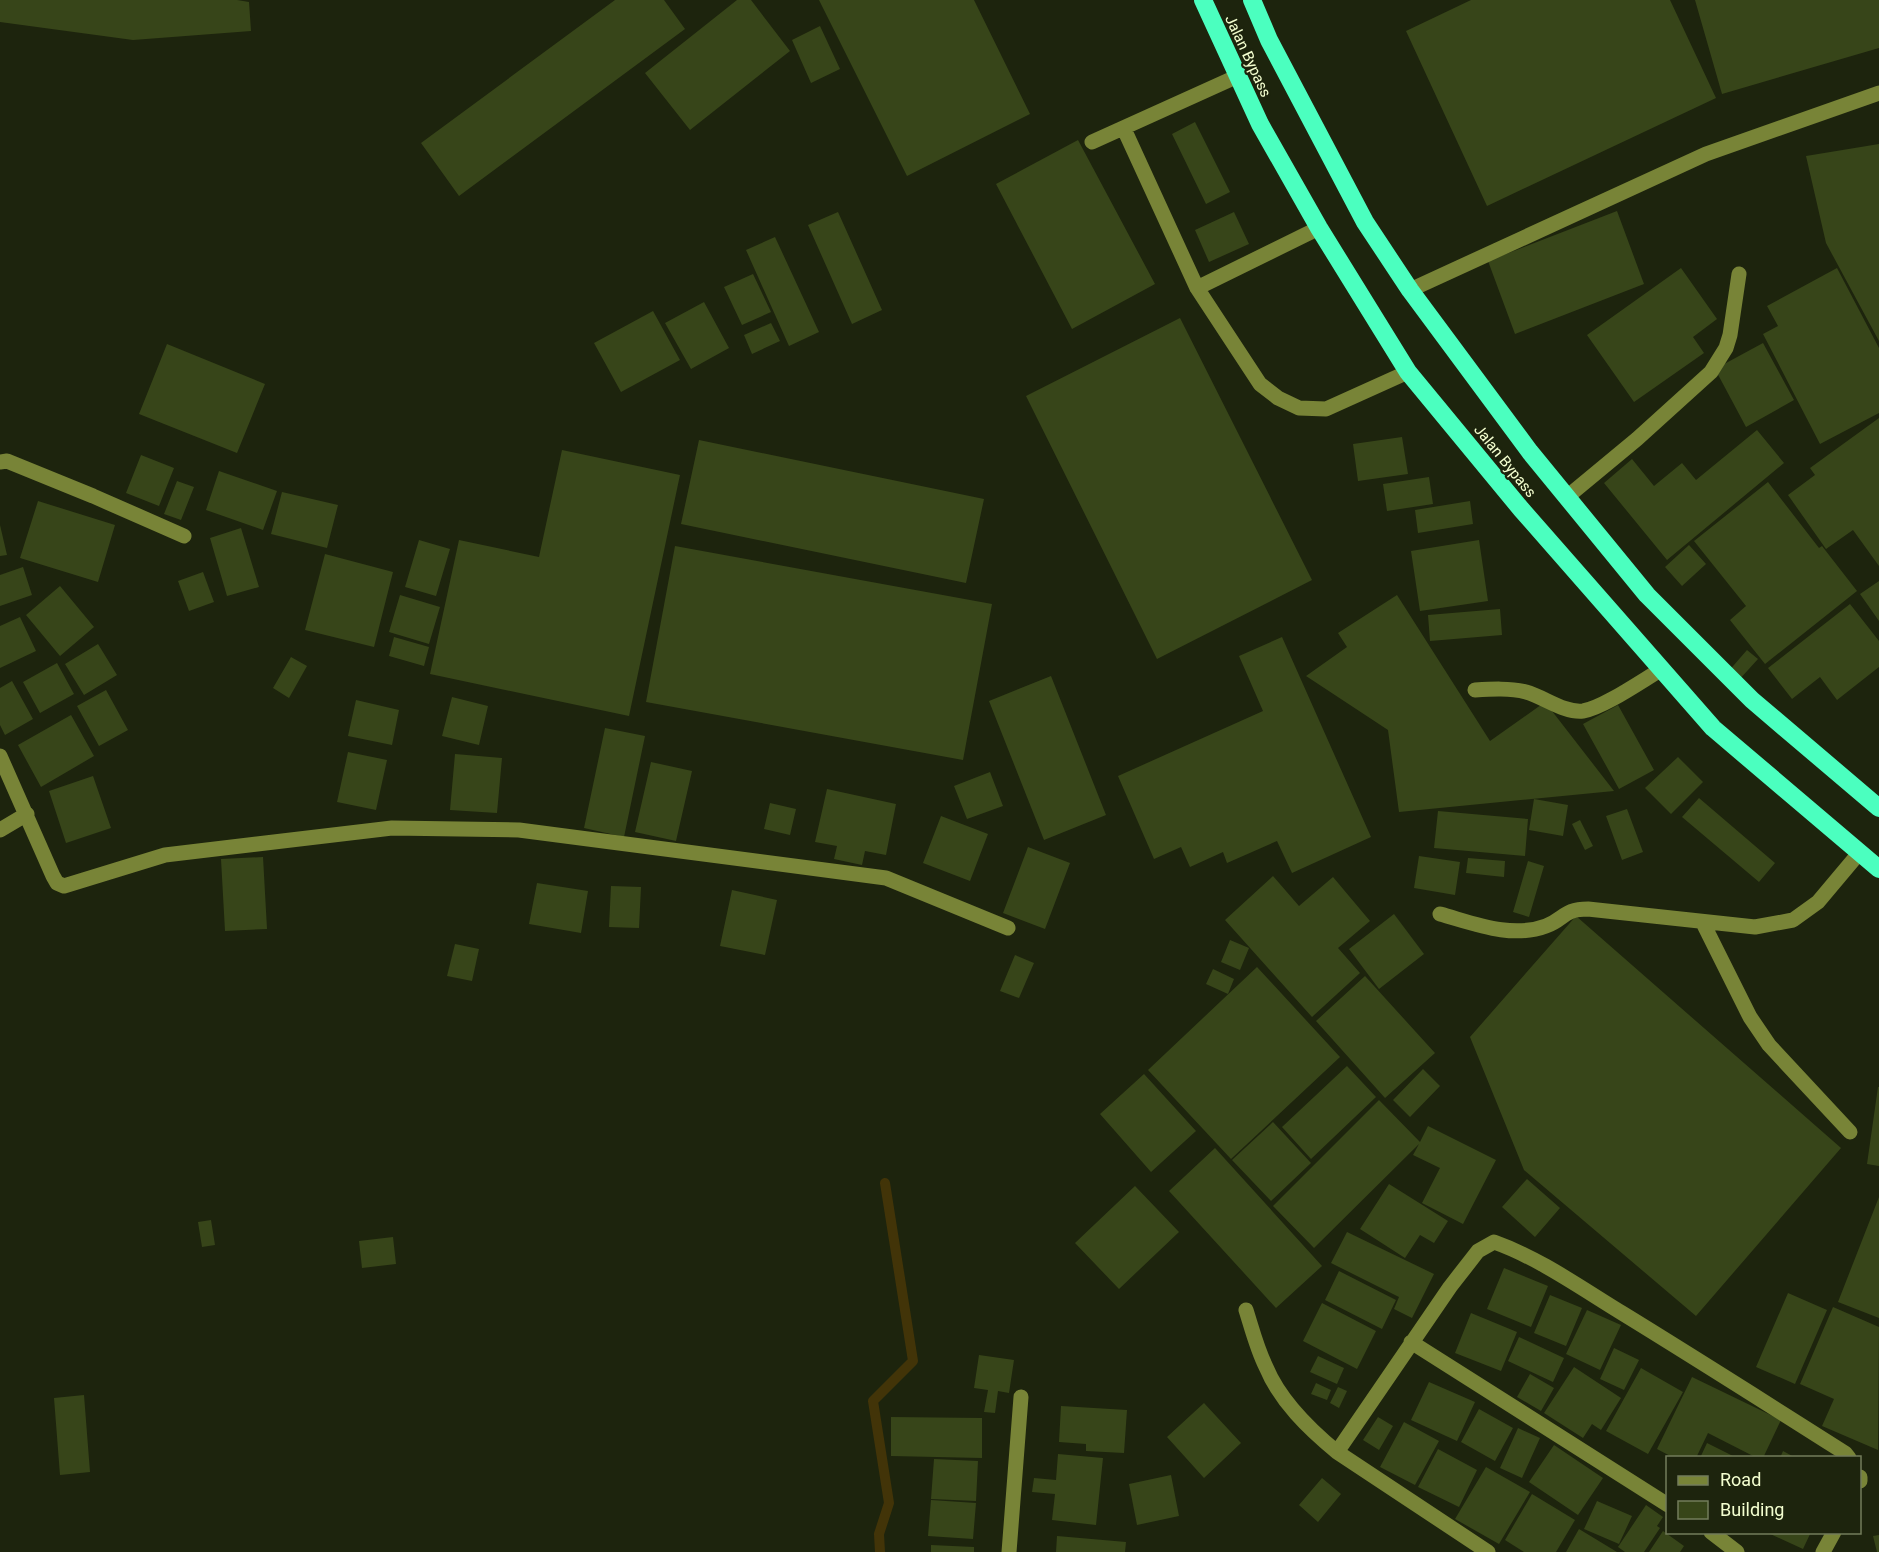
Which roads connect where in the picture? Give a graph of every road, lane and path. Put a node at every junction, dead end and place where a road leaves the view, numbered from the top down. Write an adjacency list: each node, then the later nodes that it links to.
1 (1203, 0): 3 (highway, Jalan Bypass)
2 (1252, 0): 10 (highway, Jalan Bypass)
3 (1238, 76): 5 (street); 7 (highway, Jalan Bypass)
4 (1879, 93): 10 (street)
5 (1124, 129): 6 (street); 9 (street)
6 (1092, 142)
7 (1319, 228): 9 (street); 11 (highway, Jalan Bypass)
8 (1739, 274): 13 (street)
9 (1197, 288): 11 (street)
10 (1410, 290): 13 (highway, Jalan Bypass)
11 (1408, 372): 15 (highway, Jalan Bypass)
12 (0, 462): 14 (street)
13 (1567, 498): 18 (highway, Jalan Bypass)
14 (184, 536)
15 (1662, 669): 16 (street); 21 (highway, Jalan Bypass)
16 (1475, 690)
17 (0, 756): 19 (street)
18 (1879, 808)
19 (27, 814): 20 (street); 25 (street)
20 (0, 830)
21 (1860, 852): 22 (highway, Jalan Bypass); 24 (street)
22 (1879, 868)
23 (1440, 914): 24 (street)
24 (1703, 923): 26 (street)
25 (1008, 928)
26 (1850, 1132)
27 (1246, 1310): 30 (street)
28 (1411, 1342): 30 (street); 31 (street); 32 (street)
29 (1021, 1397): 35 (street)
30 (1337, 1452): 36 (street)
31 (1847, 1456)
32 (1666, 1504)
33 (1712, 1534): 37 (street)
34 (1833, 1534): 38 (street)
35 (1009, 1552)
36 (1488, 1552)
37 (1737, 1552)
38 (1823, 1552)

